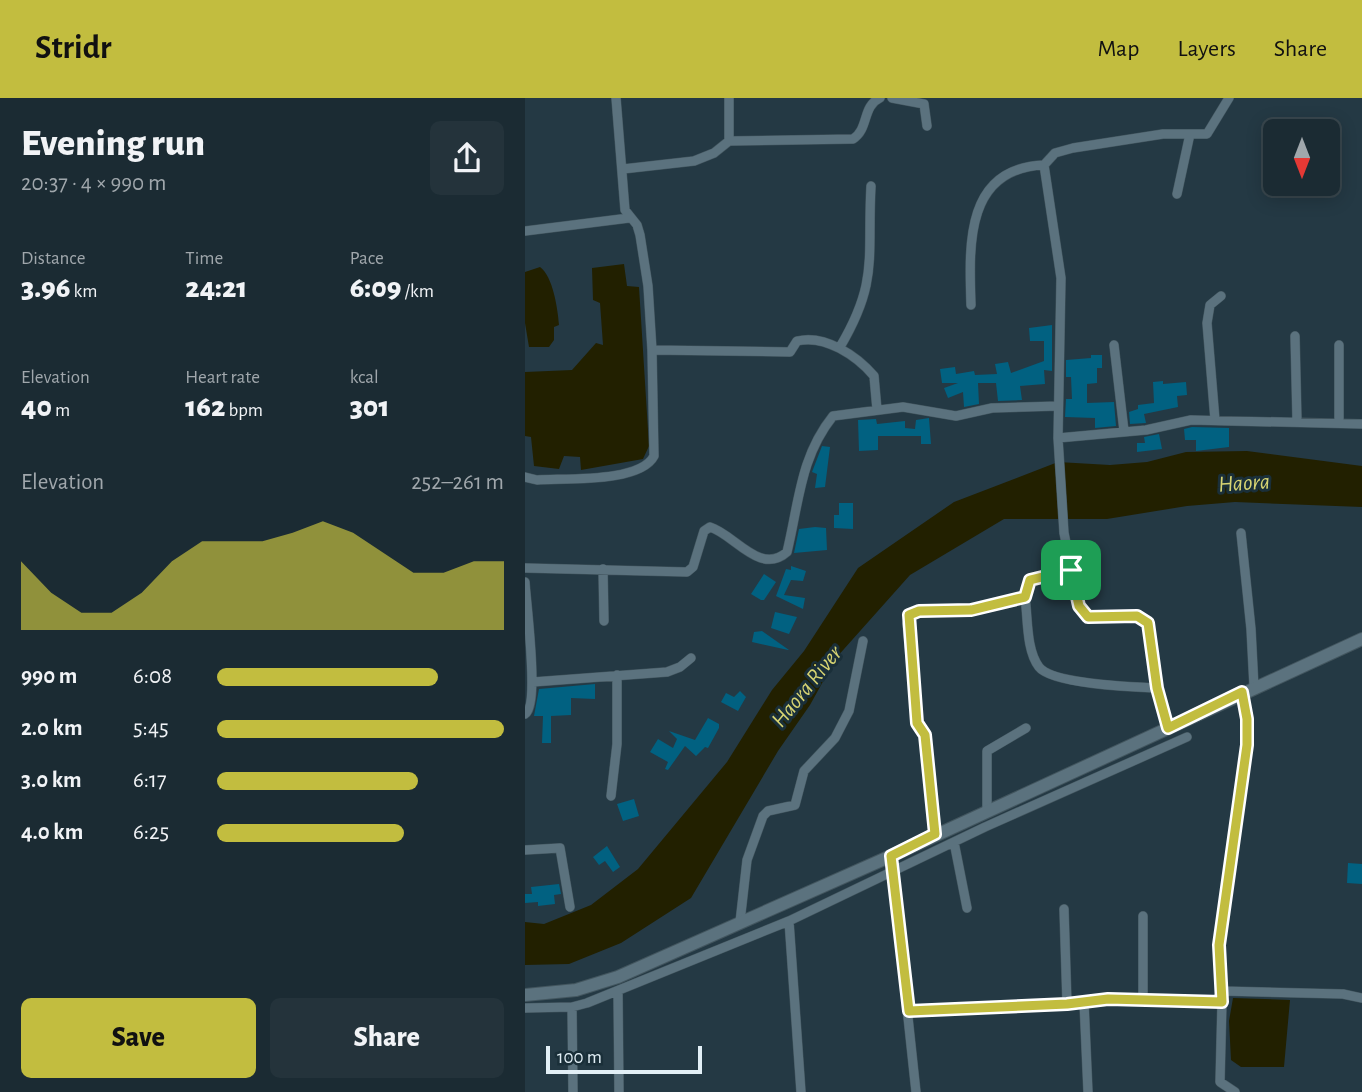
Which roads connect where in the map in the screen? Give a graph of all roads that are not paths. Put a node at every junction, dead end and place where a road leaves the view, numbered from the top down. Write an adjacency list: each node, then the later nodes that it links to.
1 (615, 98): 10 (street)
2 (729, 98): 8 (street)
3 (880, 98): 8 (street)
4 (892, 98): 6 (street)
5 (1229, 98): 7 (street)
6 (927, 126)
7 (1190, 134): 9 (street); 12 (street)
8 (729, 141): 10 (street)
9 (1044, 165): 16 (street); 22 (street)
10 (623, 169): 13 (street)
11 (870, 186): 20 (street)
12 (1177, 194)
13 (629, 218): 14 (street); 21 (street)
14 (525, 231)
15 (1221, 296): 24 (street)
16 (971, 304)
17 (1295, 336): 25 (street)
18 (1114, 345): 28 (street)
19 (1339, 345): 26 (street)
20 (840, 347): 21 (street); 23 (street)
21 (652, 350): 30 (street)
22 (1058, 406): 23 (street); 29 (street)
23 (877, 410): 33 (street)
24 (1215, 420): 25 (street); 28 (street)
25 (1297, 421): 26 (street)
26 (1339, 423): 27 (street)
27 (1362, 424)
28 (1124, 430): 29 (street)
29 (1058, 438): 34 (street)
30 (525, 477)
31 (1241, 533): 44 (street)
32 (525, 568): 33 (street)
33 (603, 569): 37 (street)
34 (1071, 570): 36 (street); 43 (street)
35 (525, 582): 42 (street)
36 (1025, 597): 43 (street); 51 (street)
37 (604, 621)
38 (1362, 639): 44 (main road)
39 (863, 641): 61 (street)
40 (691, 658): 41 (street)
41 (617, 675): 42 (street); 49 (street)
42 (533, 682): 45 (street)
43 (1157, 688): 47 (street)
44 (1248, 690): 47 (main road); 64 (street)
45 (525, 714)
46 (1026, 728): 50 (street)
47 (1168, 728): 50 (main road)
48 (1187, 737): 52 (street)
49 (611, 796)
50 (987, 811): 51 (main road)
51 (935, 834): 54 (main road)
52 (954, 842): 55 (street); 57 (street)
53 (525, 850): 56 (street)
54 (891, 856): 55 (street); 61 (main road)
55 (892, 872): 60 (street); 71 (street)
56 (570, 907)
57 (967, 908)
58 (1064, 909): 68 (street)
59 (1143, 916): 66 (street)
60 (789, 920): 62 (street); 74 (street)
61 (740, 922): 63 (main road)
62 (618, 992): 69 (street); 73 (street)
63 (525, 995)
64 (1222, 997): 65 (street); 66 (street); 77 (street)
65 (1362, 998)
66 (1143, 999): 67 (street)
67 (1084, 1002): 68 (street); 76 (street)
68 (1067, 1004): 71 (street)
69 (572, 1007): 70 (street); 72 (street)
70 (525, 1008)
71 (909, 1011): 75 (street)
72 (573, 1092)
73 (619, 1092)
74 (801, 1092)
75 (916, 1092)
76 (1088, 1092)
77 (1235, 1092)

